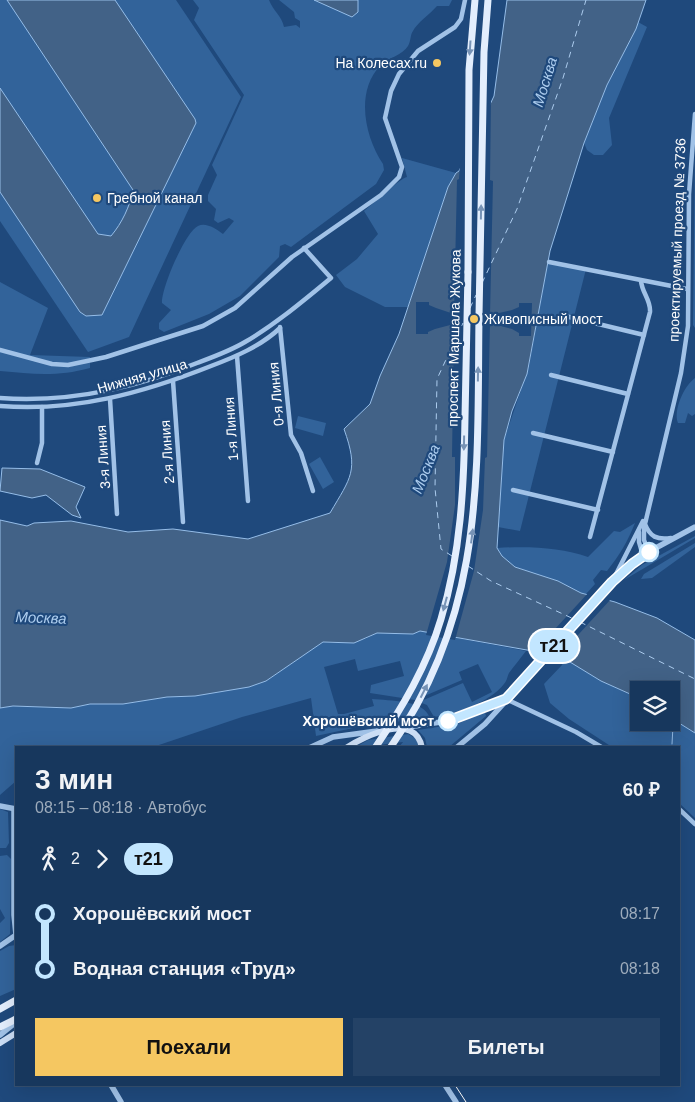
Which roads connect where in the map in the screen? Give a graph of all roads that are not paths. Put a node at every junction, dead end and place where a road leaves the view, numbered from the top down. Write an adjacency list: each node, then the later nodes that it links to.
1 (465, 0): 5 (street)
2 (475, 0): 42 (main road, проспект Маршала Жукова, one-way to 42, bridge)
3 (488, 0): 43 (main road, проспект Маршала Жукова, one-way to 3, bridge)
4 (695, 114): 8 (street, проектируемый проезд № 3736)
5 (304, 248): 10 (street); 13 (street)
6 (549, 262): 7 (street)
7 (641, 281): 8 (street); 12 (street)
8 (687, 288): 31 (street, проектируемый проезд № 3736)
9 (565, 316): 12 (street)
10 (278, 321): 11 (street, 0-я Линия); 18 (street)
11 (280, 328): 14 (street, Нижняя улица); 26 (street, 0-я Линия)
12 (644, 335): 17 (street)
13 (0, 350)
14 (237, 356): 16 (street, Нижняя улица); 27 (street, 1-я Линия)
15 (551, 375): 17 (street)
16 (173, 381): 19 (street, Нижняя улица); 30 (street, 2-я Линия)
17 (628, 394): 23 (street)
18 (0, 398)
19 (110, 399): 21 (street, Нижняя улица); 29 (street, 3-я Линия)
20 (0, 406): 21 (street, Нижняя улица)
21 (42, 408): 24 (street)
22 (533, 433): 23 (street)
23 (613, 452): 28 (street)
24 (37, 463)
25 (513, 490): 28 (street)
26 (313, 491)
27 (248, 501)
28 (598, 510): 33 (street)
29 (117, 514)
30 (184, 522)
31 (643, 523): 34 (street); 35 (street); 36 (street, проектируемый проезд № 3736)
32 (695, 527): 34 (street)
33 (590, 537)
34 (676, 537): 35 (street)
35 (646, 554): 36 (street)
36 (611, 583): 37 (street)
37 (506, 699): 38 (street); 45 (street); 46 (street)
38 (399, 728): 39 (main road); 44 (main road)
39 (377, 731): 40 (street); 41 (main road)
40 (314, 746)
41 (350, 746)
42 (376, 746)
43 (391, 746)
44 (421, 746)
45 (458, 746)
46 (600, 746)
47 (0, 806): 48 (street)
48 (15, 809): 51 (street)
49 (680, 811): 50 (street)
50 (695, 824)
51 (15, 851): 52 (street)
52 (15, 925)
53 (15, 936): 54 (street)
54 (0, 946)
55 (15, 1001): 56 (main road)
56 (0, 1009)
57 (15, 1020): 59 (main road)
58 (15, 1021): 60 (street)
59 (0, 1027)
60 (0, 1035)
61 (15, 1035): 62 (main road)
62 (0, 1043)
63 (111, 1086): 65 (street)
64 (446, 1086): 66 (street)
65 (121, 1102)
66 (456, 1102)

